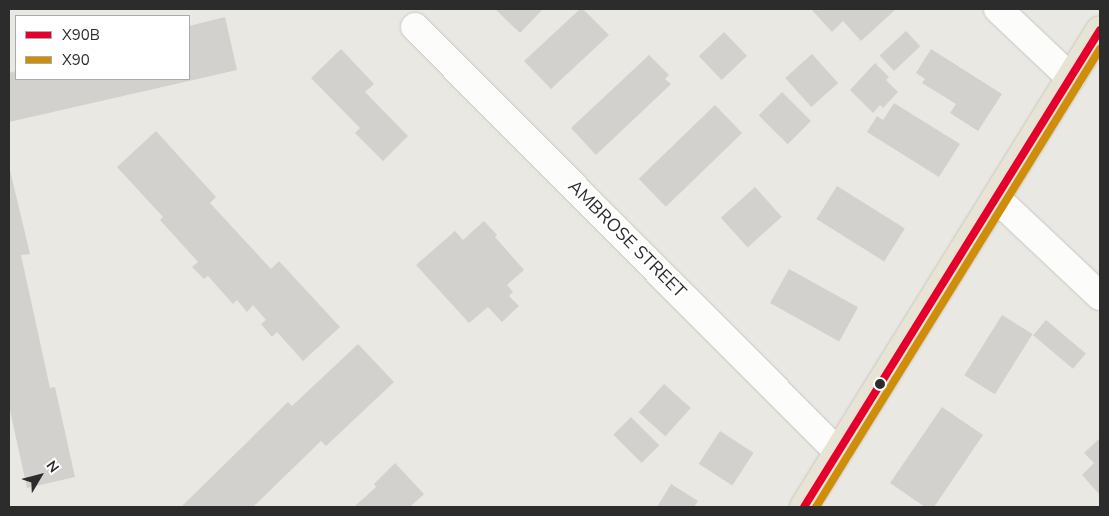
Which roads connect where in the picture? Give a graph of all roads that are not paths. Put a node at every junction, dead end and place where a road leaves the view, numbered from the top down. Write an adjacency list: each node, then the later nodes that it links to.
1 (998, 9): 4 (street)
2 (415, 27): 7 (street, AMBROSE STREET)
3 (1100, 30): 4 (main road)
4 (1071, 78): 5 (main road)
5 (996, 198): 6 (street); 7 (main road)
6 (1100, 296)
7 (838, 452): 8 (main road)
8 (804, 507)

